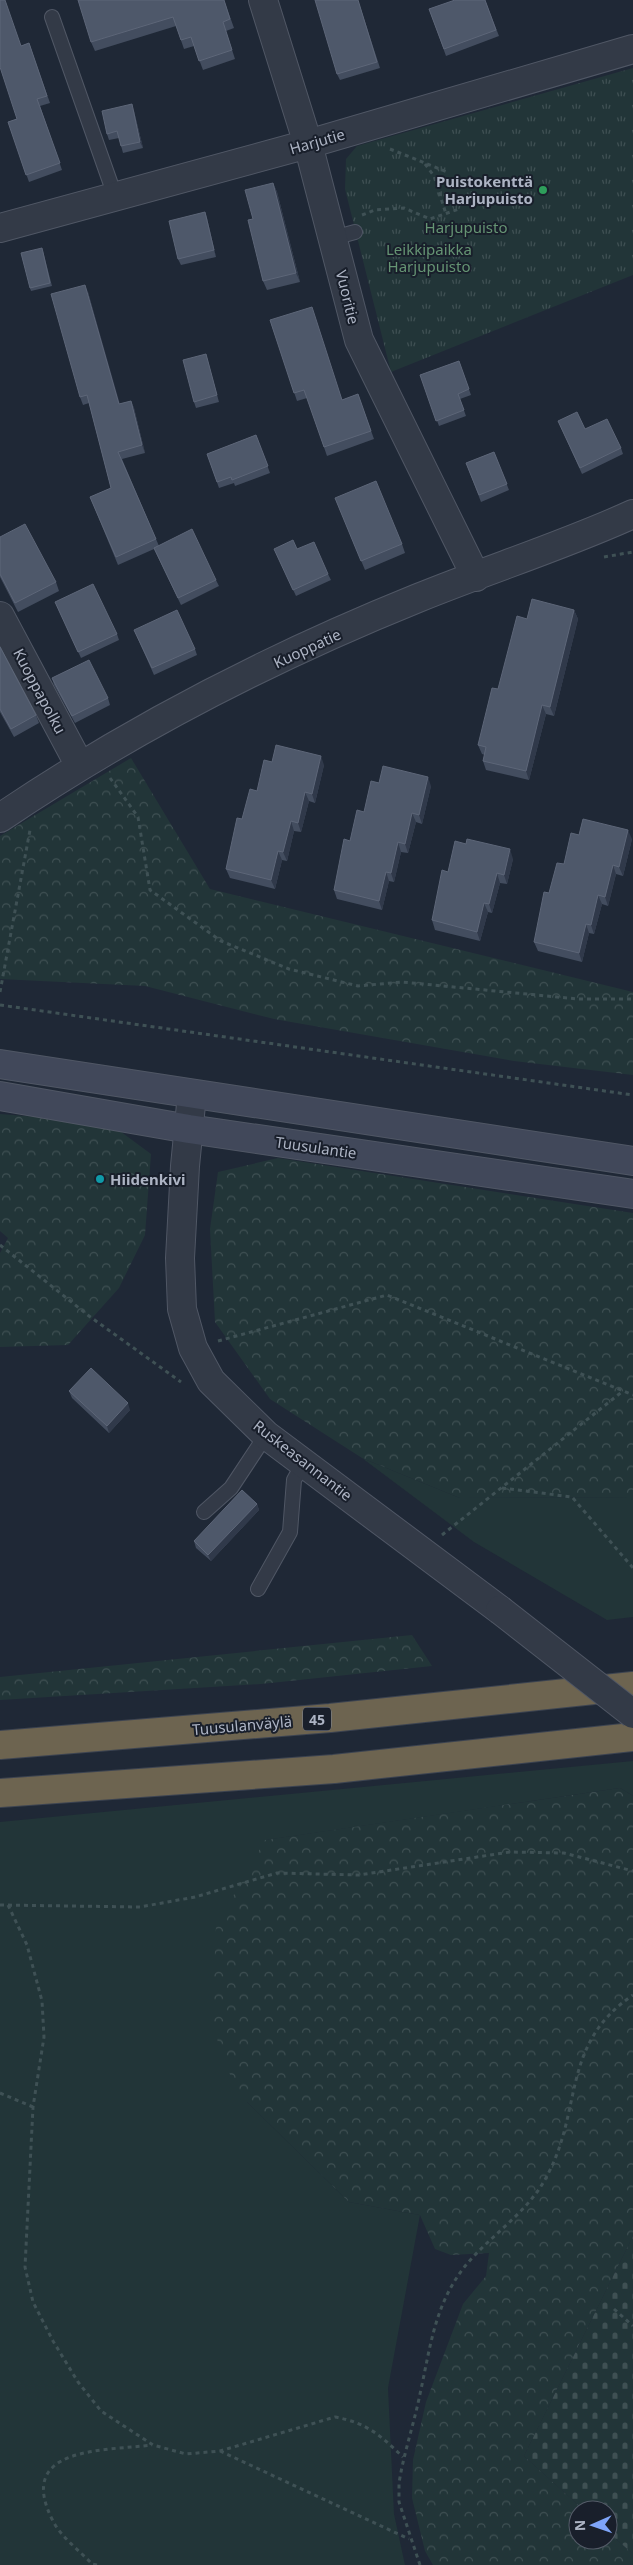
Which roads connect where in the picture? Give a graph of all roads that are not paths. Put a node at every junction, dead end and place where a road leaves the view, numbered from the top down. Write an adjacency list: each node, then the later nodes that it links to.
1 (263, 0): 4 (street, Vuoritie)
2 (52, 17): 5 (lane)
3 (633, 49): 4 (street, Harjutie)
4 (308, 144): 5 (street, Harjutie); 8 (street, Vuoritie)
5 (115, 196): 6 (street, Harjutie)
6 (0, 228)
7 (633, 514): 8 (street, Kuoppatie)
8 (476, 577): 10 (street, Kuoppatie)
9 (0, 616): 10 (street, Kuoppapolku)
10 (88, 762): 11 (street, Kuoppatie)
11 (0, 818)
12 (0, 1064): 13 (main road)
13 (192, 1094): 15 (street, Ruskeasannantie); 16 (main road)
14 (0, 1096): 15 (main road, Tuusulantie)
15 (188, 1129): 17 (main road, Tuusulantie); 18 (street, Ruskeasannantie)
16 (633, 1161)
17 (633, 1194)
18 (266, 1435): 19 (street, Ruskeasannantie); 20 (lane)
19 (304, 1462): 21 (lane); 23 (street, Ruskeasannantie, bridge)
20 (204, 1512)
21 (258, 1589)
22 (633, 1686): 25 (highway, Tuusulanväylä / 45)
23 (633, 1714)
24 (633, 1738): 26 (highway)
25 (0, 1745)
26 (0, 1793)

